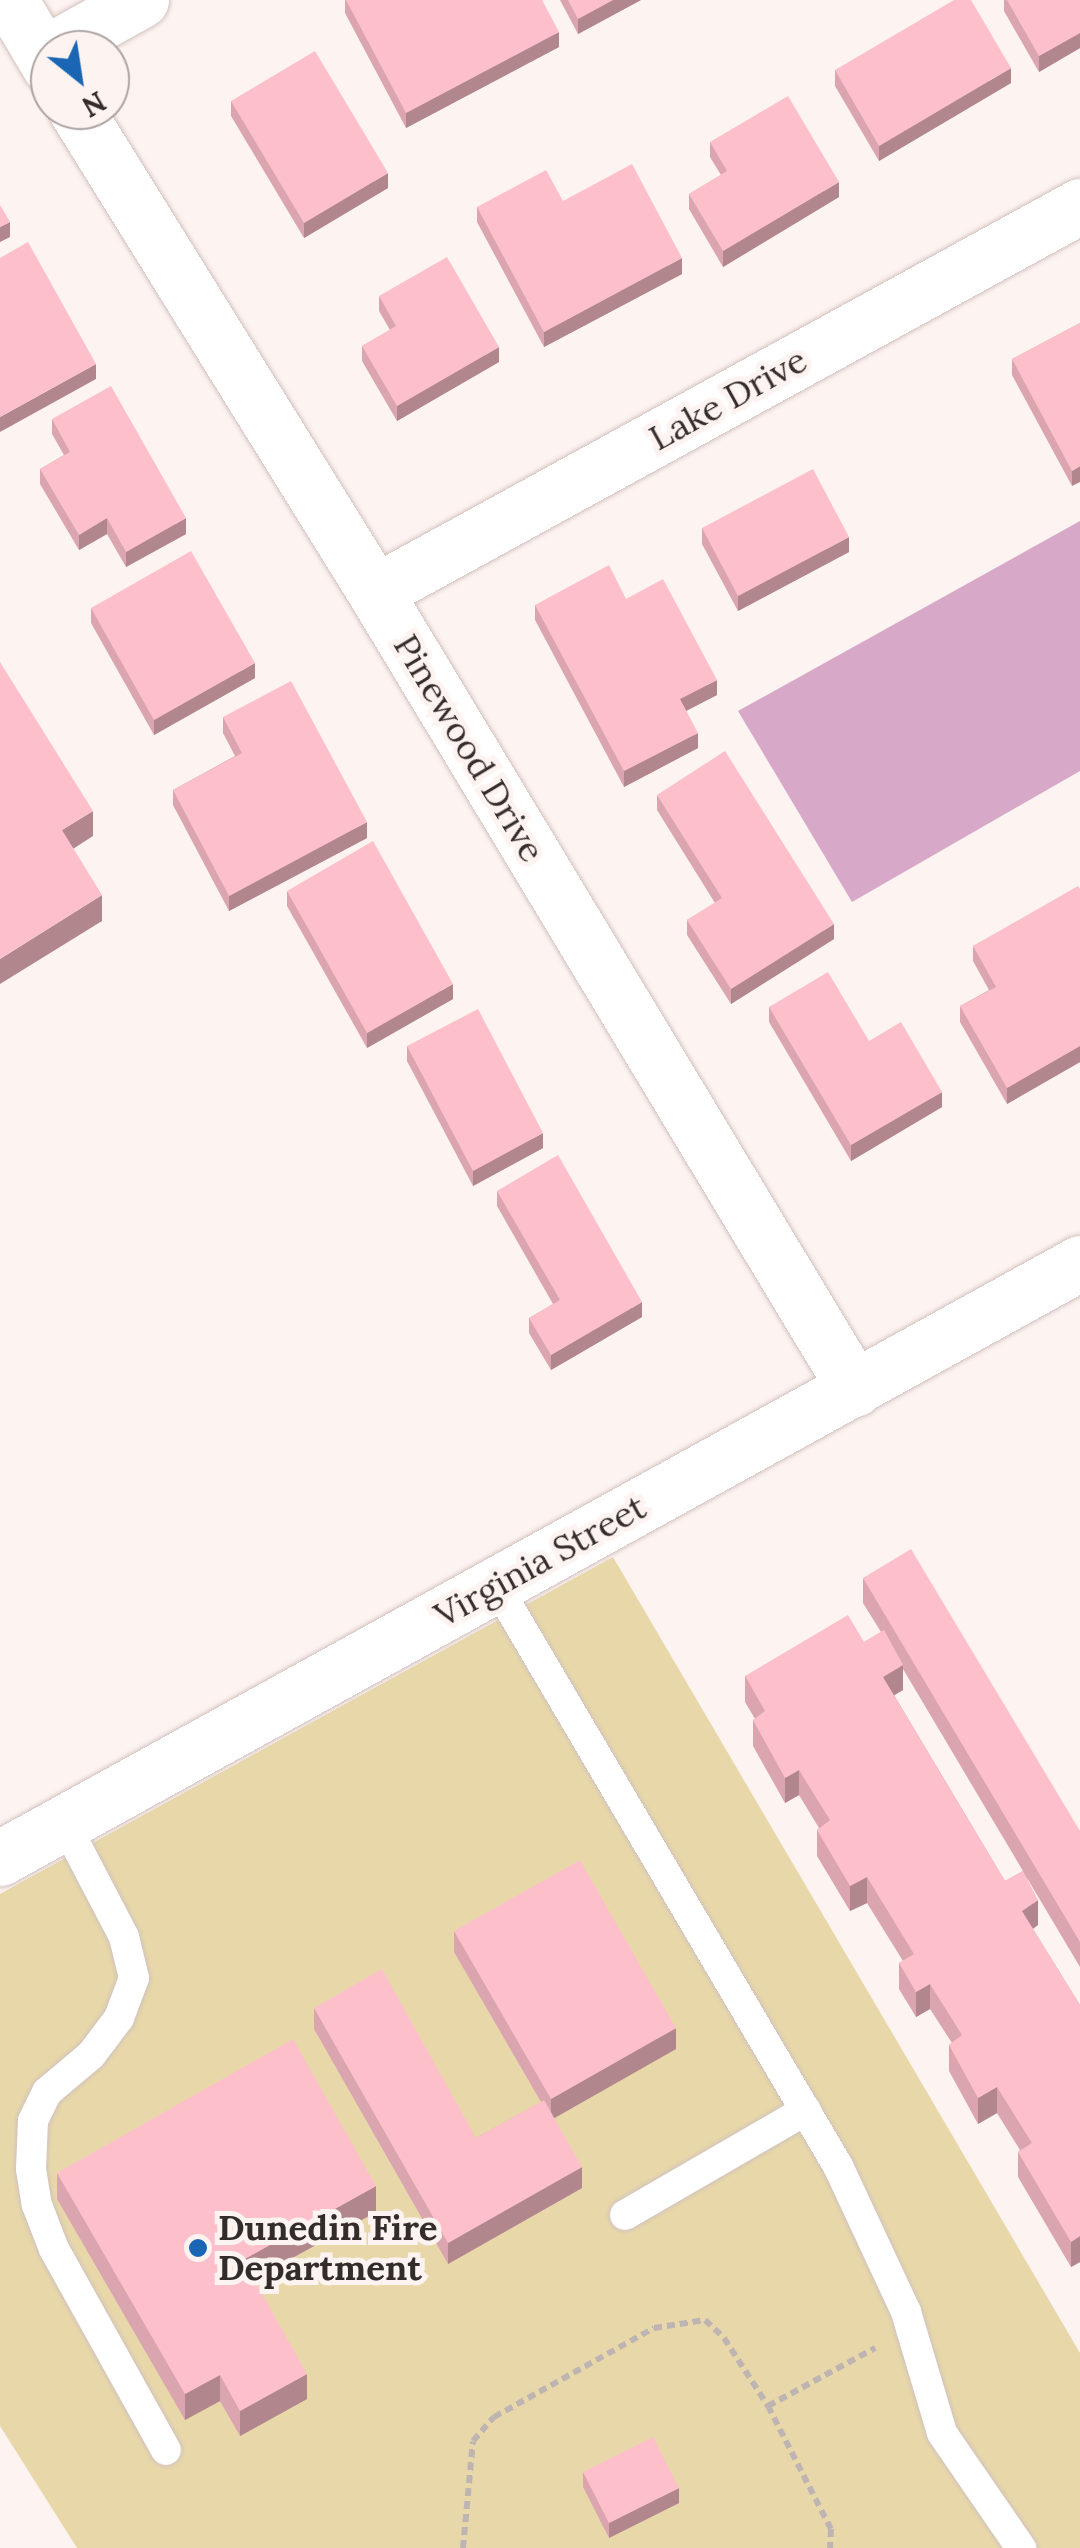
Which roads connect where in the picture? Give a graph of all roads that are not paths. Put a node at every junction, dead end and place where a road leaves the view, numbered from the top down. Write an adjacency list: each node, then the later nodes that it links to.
1 (10, 0): 3 (street)
2 (141, 0): 4 (street)
3 (30, 30)
4 (91, 30)
5 (88, 130): 7 (street, Pinewood Drive)
6 (1080, 206): 7 (street, Lake Drive)
7 (375, 592): 9 (street, Pinewood Drive)
8 (1080, 1263): 9 (street, Virginia Street)
9 (855, 1389): 10 (street, Virginia Street)
10 (496, 1585): 11 (street, Virginia Street); 13 (lane)
11 (64, 1822): 12 (street, Virginia Street); 15 (lane)
12 (0, 1858)
13 (806, 2110): 14 (lane); 16 (lane)
14 (625, 2215)
15 (166, 2450)
16 (1021, 2548)

